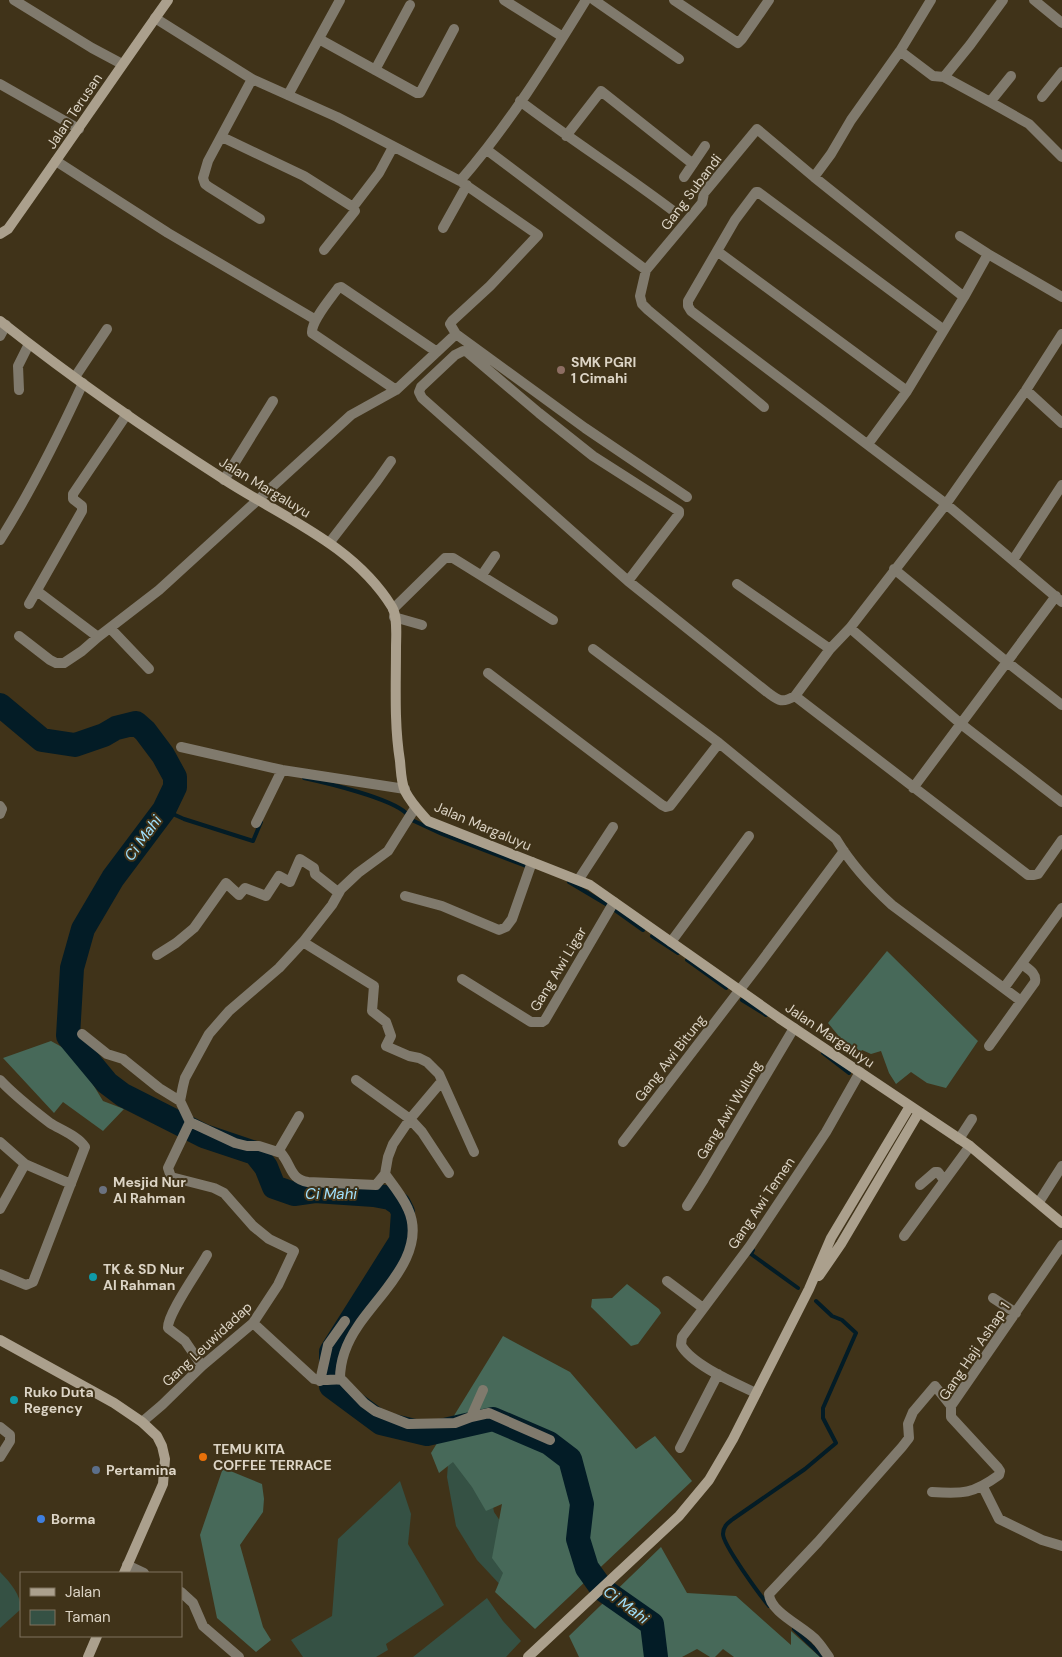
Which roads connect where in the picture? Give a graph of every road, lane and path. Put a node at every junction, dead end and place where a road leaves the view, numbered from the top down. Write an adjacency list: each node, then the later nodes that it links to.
1 (168, 0): 13 (main road, Jalan Terusan)
2 (340, 0): 17 (street)
3 (504, 0): 16 (street)
4 (586, 0): 16 (street)
5 (594, 0): 19 (street)
6 (674, 0): 7 (street)
7 (769, 0)
8 (931, 0): 18 (street)
9 (1003, 0): 24 (street)
10 (1034, 0): 14 (street)
11 (21, 2): 20 (street)
12 (410, 4): 21 (street)
13 (155, 18): 20 (main road, Jalan Terusan); 25 (street)
14 (1062, 23)
15 (454, 29): 21 (street)
16 (563, 37): 29 (street)
17 (319, 39): 21 (street); 27 (street)
18 (900, 50): 24 (street); 41 (street)
19 (679, 59)
20 (122, 64): 31 (main road, Jalan Terusan)
21 (375, 70)
22 (1062, 72): 28 (street)
23 (1011, 76): 30 (street)
24 (944, 77): 30 (street)
25 (252, 79): 27 (street); 33 (street)
26 (0, 84): 31 (street)
27 (288, 95): 35 (street)
28 (1042, 97)
29 (520, 101): 32 (street); 36 (street)
30 (990, 102): 37 (street)
31 (79, 129): 38 (main road, Jalan Terusan)
32 (566, 136): 39 (street); 44 (street)
33 (222, 137): 43 (street); 45 (street)
34 (705, 146): 39 (street)
35 (393, 147): 42 (street); 43 (street)
36 (487, 150): 42 (street); 52 (street)
37 (1062, 157)
38 (56, 161): 47 (main road, Jalan Terusan); 55 (street)
39 (693, 164): 40 (street)
40 (684, 177)
41 (814, 177): 52 (street, Gang Subandi); 54 (street)
42 (463, 183): 46 (street); 59 (street)
43 (353, 207): 49 (street)
44 (676, 213)
45 (260, 219)
46 (443, 228)
47 (0, 234)
48 (960, 236): 51 (street)
49 (324, 250)
50 (717, 250): 58 (street); 68 (street); 73 (street)
51 (988, 254): 53 (street); 54 (street)
52 (646, 270): 70 (street)
53 (1062, 296)
54 (964, 297): 58 (street)
55 (316, 320): 63 (street); 66 (street)
56 (3, 323): 61 (street); 62 (main road, Jalan Margaluyu)
57 (107, 329): 64 (street)
58 (944, 330): 68 (street)
59 (456, 334): 63 (street); 77 (street)
60 (1062, 334): 67 (street)
61 (0, 336)
62 (29, 344): 64 (main road, Jalan Margaluyu); 65 (street)
63 (438, 352): 66 (street)
64 (79, 380): 71 (main road, Jalan Margaluyu); 80 (street)
65 (19, 390)
66 (396, 390): 78 (street)
67 (1026, 390): 72 (street); 79 (street)
68 (907, 391): 73 (street)
69 (273, 401): 75 (street)
70 (764, 407)
71 (127, 414): 75 (main road, Jalan Margaluyu); 88 (street)
72 (1062, 424)
73 (868, 444): 79 (street)
74 (391, 461): 81 (street)
75 (224, 480): 78 (main road, Jalan Margaluyu)
76 (1062, 484): 83 (street)
77 (687, 497)
78 (257, 500): 81 (main road, Jalan Margaluyu); 94 (street)
79 (946, 504): 83 (street); 84 (street)
80 (0, 540)
81 (330, 542): 91 (main road, Jalan Margaluyu)
82 (495, 556): 85 (street)
83 (1013, 560): 89 (street)
84 (894, 569): 95 (street); 100 (street)
85 (482, 575): 91 (street); 92 (street)
86 (628, 581): 86 (street); 103 (street)
87 (737, 584): 99 (street)
88 (37, 591): 90 (street); 97 (street)
89 (1059, 599): 100 (street)
90 (29, 604)
91 (394, 613): 93 (street); 110 (main road, Jalan Margaluyu)
92 (553, 620)
93 (422, 625)
94 (110, 628): 97 (street); 101 (street)
95 (850, 628): 99 (street); 105 (street)
96 (19, 636): 97 (street)
97 (98, 637)
98 (593, 649): 106 (street)
99 (830, 649): 103 (street)
100 (1007, 662): 104 (street); 105 (street)
101 (149, 669)
102 (488, 673): 106 (street)
103 (795, 696): 109 (street)
104 (1062, 705)
105 (961, 724): 109 (street); 111 (street)
106 (718, 743): 119 (street)
107 (181, 747): 108 (street)
108 (282, 770): 110 (street); 115 (street)
109 (913, 788): 118 (street)
110 (405, 789): 113 (main road, Jalan Margaluyu)
111 (1062, 802)
112 (0, 806): 114 (street)
113 (415, 808): 120 (main road, Jalan Margaluyu); 122 (street)
114 (0, 814)
115 (256, 823)
116 (613, 826): 121 (street)
117 (749, 836): 127 (street)
118 (1062, 840)
119 (844, 851): 131 (street); 132 (street, Gang Awi Bitung)
120 (532, 862): 121 (main road, Jalan Margaluyu); 123 (street)
121 (579, 879): 124 (main road, Jalan Margaluyu)
122 (339, 893): 126 (street); 128 (street)
123 (405, 896)
124 (614, 902): 127 (main road, Jalan Margaluyu); 130 (street, Gang Awi Ligar)
125 (1062, 908): 129 (street)
126 (303, 942): 140 (street); 141 (street)
127 (671, 942): 132 (main road, Jalan Margaluyu)
128 (157, 955)
129 (1022, 964): 131 (street); 133 (street)
130 (462, 979)
131 (1004, 988): 133 (street)
132 (740, 990): 134 (main road, Jalan Margaluyu); 150 (street, Gang Awi Bitung)
133 (1021, 1001): 136 (street)
134 (794, 1028): 137 (main road, Jalan Margaluyu); 162 (street, Gang Awi Wulung)
135 (82, 1034): 141 (street)
136 (989, 1046)
137 (860, 1072): 142 (main road, Jalan Margaluyu); 172 (street, Gang Awi Temen)
138 (0, 1080): 159 (street)
139 (356, 1080): 146 (street)
140 (442, 1081): 146 (street); 153 (street)
141 (180, 1101): 147 (street)
142 (910, 1106): 143 (main road, Jalan Margaluyu); 170 (main road)
143 (920, 1112): 148 (main road, Jalan Margaluyu); 170 (main road)
144 (299, 1116): 152 (street)
145 (972, 1119): 148 (street)
146 (410, 1120): 156 (street); 157 (street)
147 (190, 1122): 152 (street); 175 (street, Gang Leuwidadap)
148 (959, 1139): 151 (main road, Jalan Margaluyu)
149 (0, 1142): 154 (street)
150 (622, 1142)
151 (970, 1146): 158 (street); 161 (main road, Jalan Margaluyu)
152 (278, 1152): 157 (street)
153 (474, 1152)
154 (25, 1164): 159 (street); 163 (street)
155 (1062, 1166): 161 (street)
156 (449, 1173)
157 (385, 1174): 179 (street)
158 (944, 1180): 160 (street); 165 (street)
159 (71, 1184): 168 (street)
160 (920, 1185)
161 (1039, 1202): 164 (main road, Jalan Margaluyu)
162 (687, 1206)
163 (0, 1208)
164 (1062, 1223)
165 (904, 1236)
166 (1062, 1246): 173 (street, Gang Haji Ashap 1)
167 (207, 1255): 177 (street)
168 (0, 1274)
169 (667, 1281): 172 (street)
170 (809, 1289): 182 (main road)
171 (993, 1298): 173 (street)
172 (703, 1308): 178 (street, Gang Awi Temen)
173 (1016, 1313): 183 (street, Gang Haji Ashap 1)
174 (345, 1321): 180 (street)
175 (253, 1323): 177 (street, Gang Leuwidadap); 180 (street)
176 (0, 1340): 185 (main road)
177 (202, 1366): 185 (street, Gang Leuwidadap)
178 (718, 1374): 182 (street); 188 (street)
179 (338, 1379): 180 (street); 184 (street)
180 (322, 1381)
181 (483, 1390): 184 (street)
182 (756, 1394): 199 (main road)
183 (951, 1406): 190 (street, Gang Haji Ashap 1); 200 (street)
184 (471, 1417): 187 (street)
185 (142, 1422): 193 (main road)
186 (0, 1427): 189 (street)
187 (550, 1440)
188 (680, 1448)
189 (0, 1457)
190 (983, 1487): 191 (street); 192 (street)
191 (932, 1492)
192 (1062, 1546)
193 (126, 1569): 194 (street)
194 (140, 1572)
195 (182, 1593): 198 (street)
196 (97, 1637): 197 (main road)
197 (88, 1657)
198 (239, 1657)
199 (528, 1657)
200 (829, 1657)

